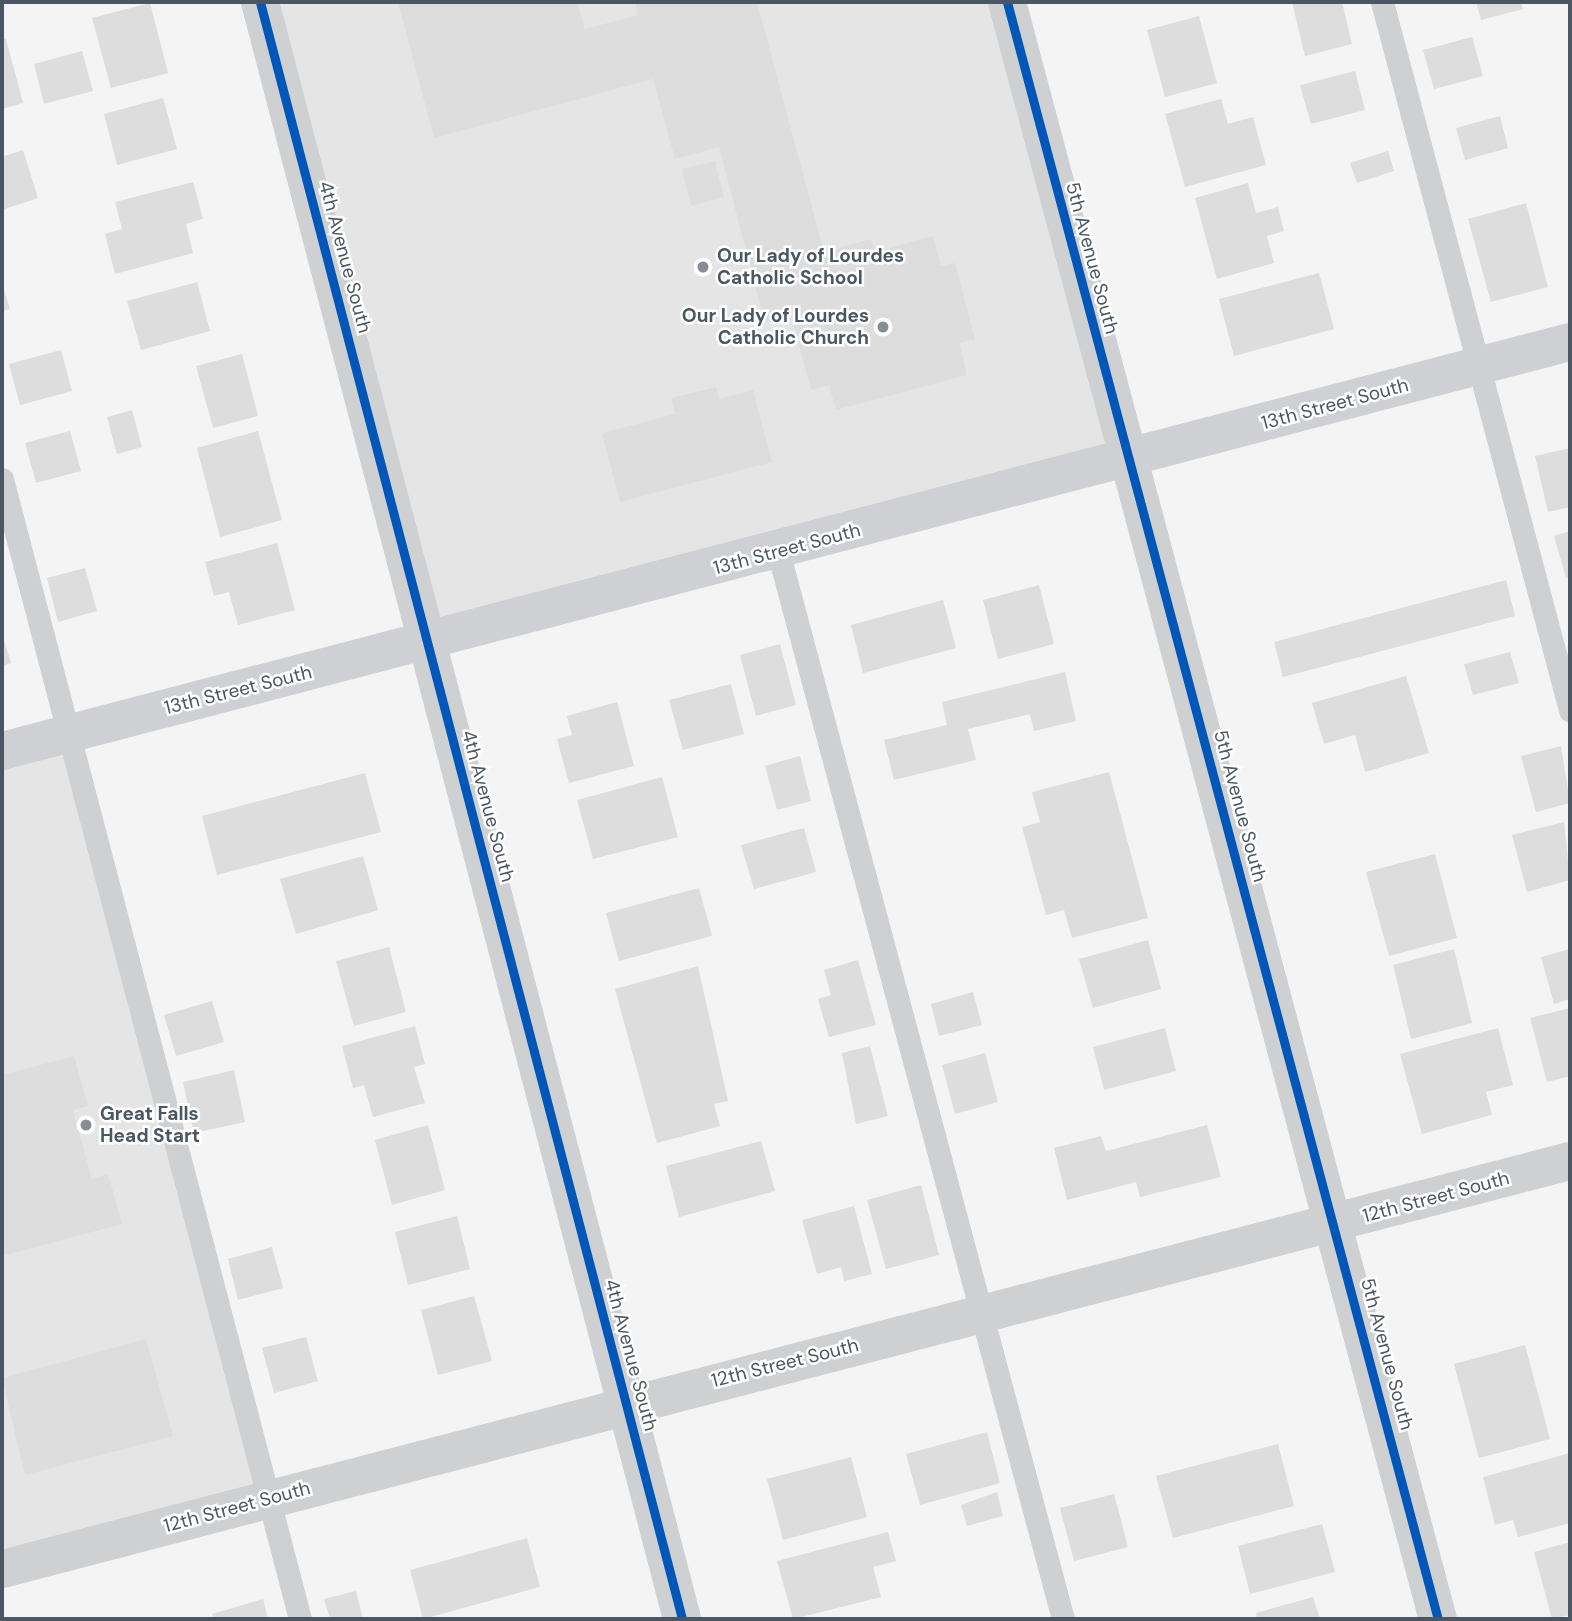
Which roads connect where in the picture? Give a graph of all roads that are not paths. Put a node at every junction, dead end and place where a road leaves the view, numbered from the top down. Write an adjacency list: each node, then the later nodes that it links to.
1 (260, 2): 9 (street, 4th Avenue South)
2 (1007, 2): 6 (street, 5th Avenue South)
3 (1382, 2): 5 (lane)
4 (1570, 342): 5 (street, 13th Street South)
5 (1477, 366): 6 (street, 13th Street South); 10 (lane)
6 (1127, 460): 8 (street, 13th Street South); 14 (street, 5th Avenue South)
7 (2, 478): 11 (lane)
8 (778, 551): 9 (street, 13th Street South); 15 (lane)
9 (428, 643): 11 (street, 13th Street South); 16 (street, 4th Avenue South)
10 (1570, 710)
11 (67, 733): 12 (street, 13th Street South); 17 (lane)
12 (2, 751)
13 (1570, 1161): 14 (street, 12th Street South)
14 (1335, 1223): 15 (street, 12th Street South); 22 (street, 5th Avenue South)
15 (980, 1314): 16 (street, 12th Street South); 21 (lane)
16 (625, 1404): 17 (street, 12th Street South); 20 (street, 4th Avenue South)
17 (268, 1499): 18 (street, 12th Street South); 19 (lane)
18 (2, 1569)
19 (300, 1619)
20 (682, 1619)
21 (1063, 1619)
22 (1438, 1619)

